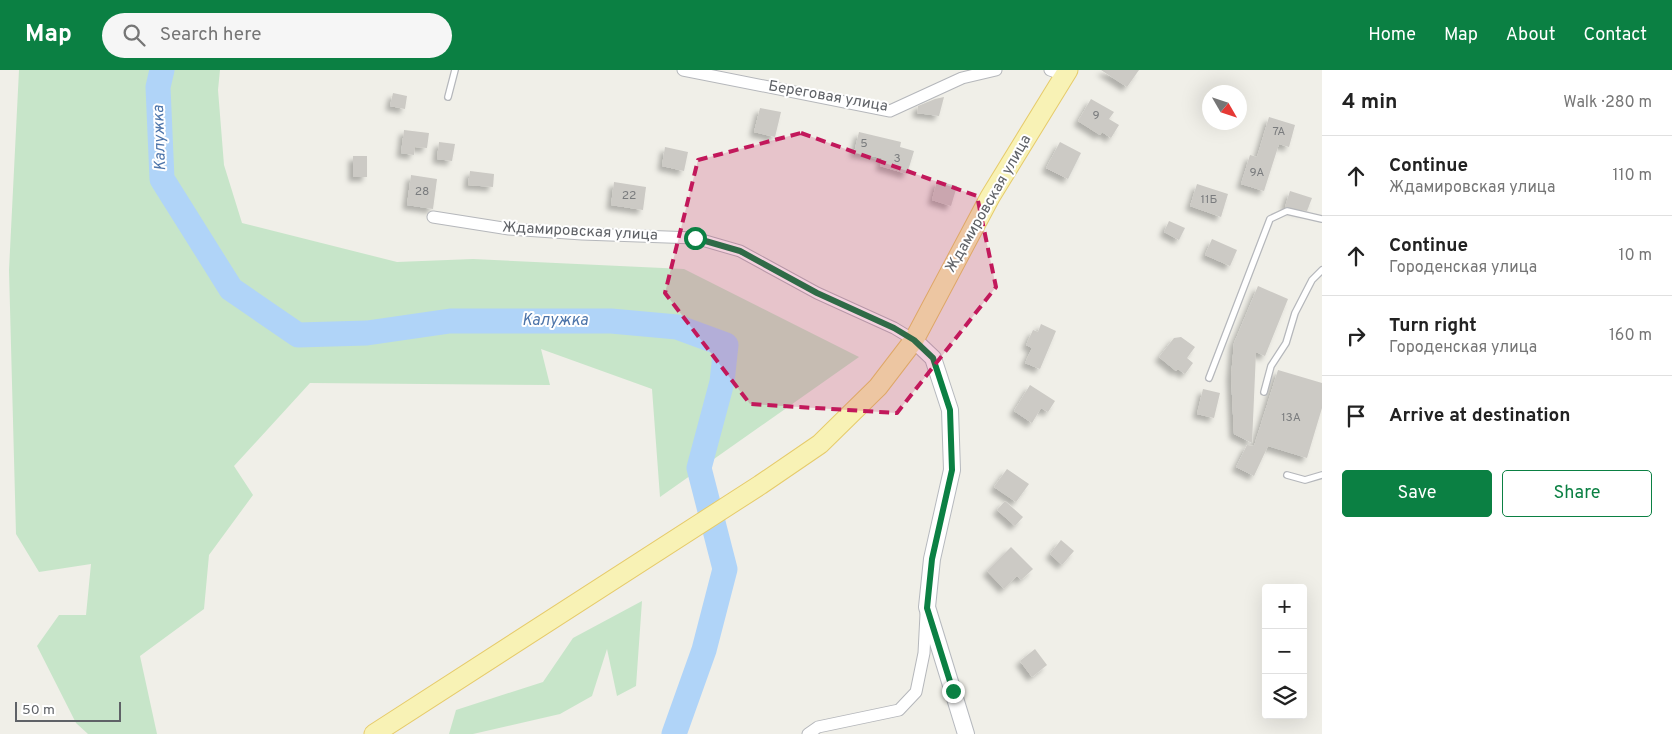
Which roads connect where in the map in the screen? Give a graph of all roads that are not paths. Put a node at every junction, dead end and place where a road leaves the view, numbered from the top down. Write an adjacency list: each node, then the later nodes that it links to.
1 (455, 70): 5 (lane)
2 (684, 70): 3 (street, Береговая улица)
3 (996, 70)
4 (1060, 72): 9 (main road, Ждамировская улица)
5 (448, 97)
6 (433, 217): 9 (street, Ждамировская улица)
7 (1322, 219): 10 (lane)
8 (1322, 270): 11 (lane)
9 (914, 340): 14 (street); 15 (main road, Ждамировская улица)
10 (1209, 378)
11 (1264, 392)
12 (1287, 475): 13 (lane)
13 (1322, 475)
14 (927, 608): 16 (street); 17 (street)
15 (374, 734)
16 (808, 734)
17 (966, 734)

